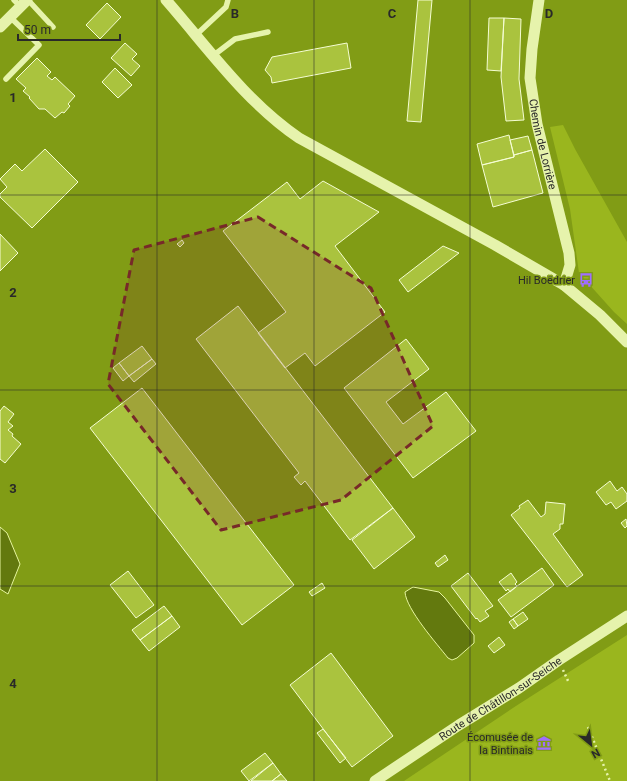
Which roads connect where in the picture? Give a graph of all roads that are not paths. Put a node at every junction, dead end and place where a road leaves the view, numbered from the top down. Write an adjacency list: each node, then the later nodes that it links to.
1 (166, 0): 9 (street)
2 (228, 0): 9 (lane)
3 (539, 0): 12 (street, Chemin de Lorrière)
4 (22, 2): 5 (street); 7 (lane)
5 (10, 17): 6 (street); 11 (lane)
6 (0, 27)
7 (53, 27)
8 (268, 32): 10 (lane)
9 (196, 35): 10 (street)
10 (214, 55): 12 (street)
11 (6, 79)
12 (564, 285): 13 (street)
13 (627, 342)
14 (627, 616): 15 (street, Route de Châtillon-sur-Seiche)
15 (375, 781)

